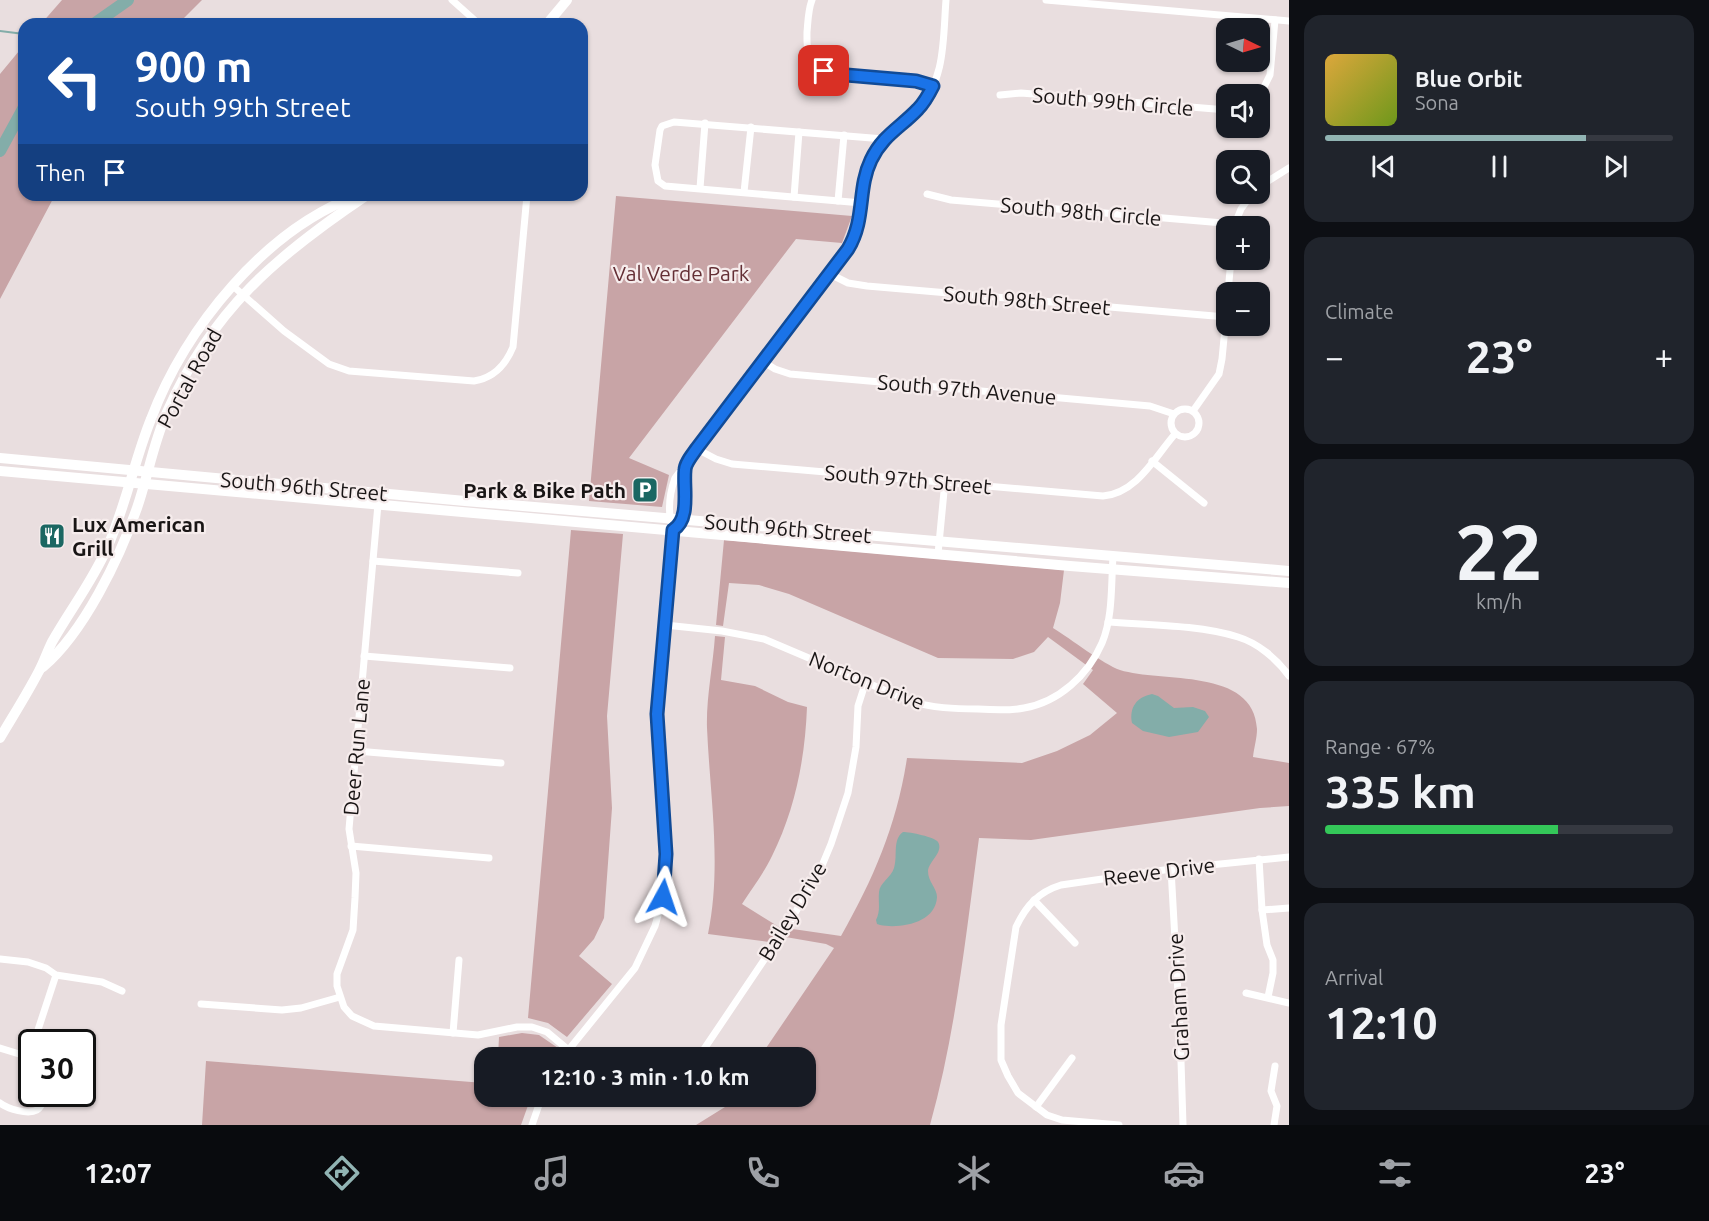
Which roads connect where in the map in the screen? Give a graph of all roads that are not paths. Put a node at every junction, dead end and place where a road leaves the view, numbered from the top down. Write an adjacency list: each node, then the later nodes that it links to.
1 (452, 0): 6 (street)
2 (567, 0): 7 (main road)
3 (812, 0): 11 (street)
4 (946, 0): 11 (street)
5 (1046, 0): 8 (street)
6 (472, 18)
7 (552, 18)
8 (1275, 20): 9 (street); 10 (street)
9 (1289, 21)
10 (1265, 84)
11 (933, 86): 18 (street)
12 (1000, 96): 13 (street, South 99th Circle)
13 (1216, 109)
14 (705, 123): 15 (street); 23 (street); 23 (street)
15 (751, 127): 16 (street); 24 (street)
16 (799, 132): 17 (street); 26 (street)
17 (844, 135): 18 (street); 30 (street)
18 (884, 139): 31 (street)
19 (1289, 168): 20 (street)
20 (1280, 174): 21 (street); 22 (street)
21 (1289, 175)
22 (1270, 180)
23 (700, 188): 24 (street)
24 (744, 192): 26 (street)
25 (927, 194): 32 (street, South 98th Circle)
26 (794, 197): 30 (street)
27 (345, 201): 34 (main road, Portal Road)
28 (358, 201): 35 (main road, Portal Road)
29 (526, 201): 35 (street)
30 (838, 201): 31 (street)
31 (862, 203): 33 (street)
32 (1216, 223)
33 (830, 274): 36 (street, South 98th Street); 38 (street)
34 (233, 286): 35 (street); 46 (main road, Portal Road)
35 (243, 294): 48 (main road, Portal Road)
36 (1216, 316)
37 (1224, 336): 39 (street)
38 (762, 361): 40 (street, South 97th Avenue); 42 (street)
39 (1192, 411): 40 (street); 41 (street)
40 (1174, 414): 41 (street)
41 (1175, 434): 44 (street)
42 (697, 448): 45 (street); 49 (street, South 97th Street)
43 (0, 458): 46 (main road, South 96th Street)
44 (1152, 461): 49 (street, South 97th Street); 53 (street)
45 (685, 468): 55 (street); 56 (street)
46 (134, 470): 48 (main road, South 96th Street); 50 (main road, Portal Road)
47 (0, 471): 50 (main road, South 96th Street)
48 (146, 472): 51 (main road, Portal Road); 52 (main road, South 96th Street)
49 (945, 481): 58 (street)
50 (130, 482): 51 (main road, South 96th Street); 70 (main road, Portal Road)
51 (144, 484): 54 (main road, South 96th Street); 70 (main road, Portal Road)
52 (379, 493): 54 (street, Deer Run Lane); 55 (main road, South 96th Street)
53 (1204, 503)
54 (378, 505): 57 (main road, South 96th Street); 61 (street, Deer Run Lane)
55 (669, 518): 56 (main road, South 96th Street); 57 (street)
56 (682, 519): 57 (street); 58 (main road, South 96th Street)
57 (673, 530): 59 (main road, South 96th Street); 67 (street)
58 (940, 537): 59 (street); 60 (main road, South 96th Street)
59 (938, 554): 62 (main road, South 96th Street)
60 (1113, 557): 62 (street, Norton Drive); 63 (main road, South 96th Street)
61 (373, 561): 64 (street); 68 (street, Deer Run Lane)
62 (1112, 569): 65 (main road, South 96th Street); 66 (street, Norton Drive)
63 (1289, 571)
64 (518, 573)
65 (1289, 583)
66 (1108, 622): 71 (street); 72 (street, Norton Drive)
67 (665, 626): 72 (street, Norton Drive); 97 (street)
68 (364, 656): 69 (street); 74 (street, Deer Run Lane)
69 (510, 668)
70 (40, 669): 73 (main road)
71 (1287, 670)
72 (866, 681): 98 (street, Bailey Drive)
73 (0, 738)
74 (356, 751): 75 (street); 76 (street, Deer Run Lane)
75 (501, 763)
76 (351, 846): 78 (street); 90 (street, Deer Run Lane)
77 (1289, 857): 79 (street, Reeve Drive)
78 (489, 858)
79 (1259, 859): 80 (street, Reeve Drive); 83 (street)
80 (1171, 869): 81 (street, Reeve Drive); 109 (street, Graham Drive)
81 (1034, 900): 84 (street); 106 (street)
82 (1289, 908): 83 (street)
83 (1262, 910): 91 (street)
84 (1076, 943)
85 (0, 959): 87 (street)
86 (459, 960): 95 (street)
87 (56, 975): 88 (street); 94 (street)
88 (122, 991)
89 (1246, 993): 91 (street)
90 (340, 997): 93 (street); 95 (street)
91 (1268, 997): 92 (street)
92 (1289, 1003)
93 (201, 1004)
94 (38, 1029)
95 (453, 1033): 96 (street)
96 (566, 1047)
97 (570, 1047)
98 (705, 1047)
99 (0, 1048): 100 (street)
100 (18, 1052)
101 (1072, 1058): 106 (street)
102 (1275, 1066): 110 (street)
103 (0, 1103): 104 (street)
104 (41, 1107)
105 (538, 1107): 107 (street)
106 (1036, 1107): 108 (street)
107 (532, 1125)
108 (1119, 1125)
109 (1183, 1125)
110 (1274, 1125)

